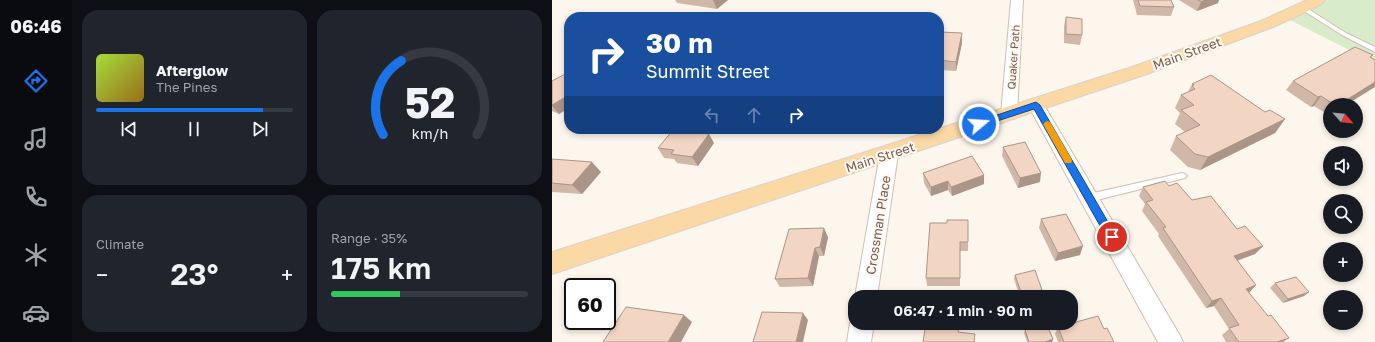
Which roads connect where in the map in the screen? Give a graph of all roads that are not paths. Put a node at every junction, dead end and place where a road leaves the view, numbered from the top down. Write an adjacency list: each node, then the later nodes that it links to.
1 (1017, 0): 5 (street, Quaker Path)
2 (1310, 4): 3 (lane); 4 (main road, Main Street)
3 (1375, 50)
4 (1036, 105): 5 (main road, Main Street); 8 (street)
5 (1009, 114): 6 (main road, Main Street)
6 (889, 154): 9 (main road, Main Street); 10 (street, Crossman Place)
7 (1182, 176): 8 (lane)
8 (1089, 198): 13 (street)
9 (552, 264)
10 (867, 290)
11 (861, 330): 12 (street)
12 (859, 342)
13 (1171, 342)

